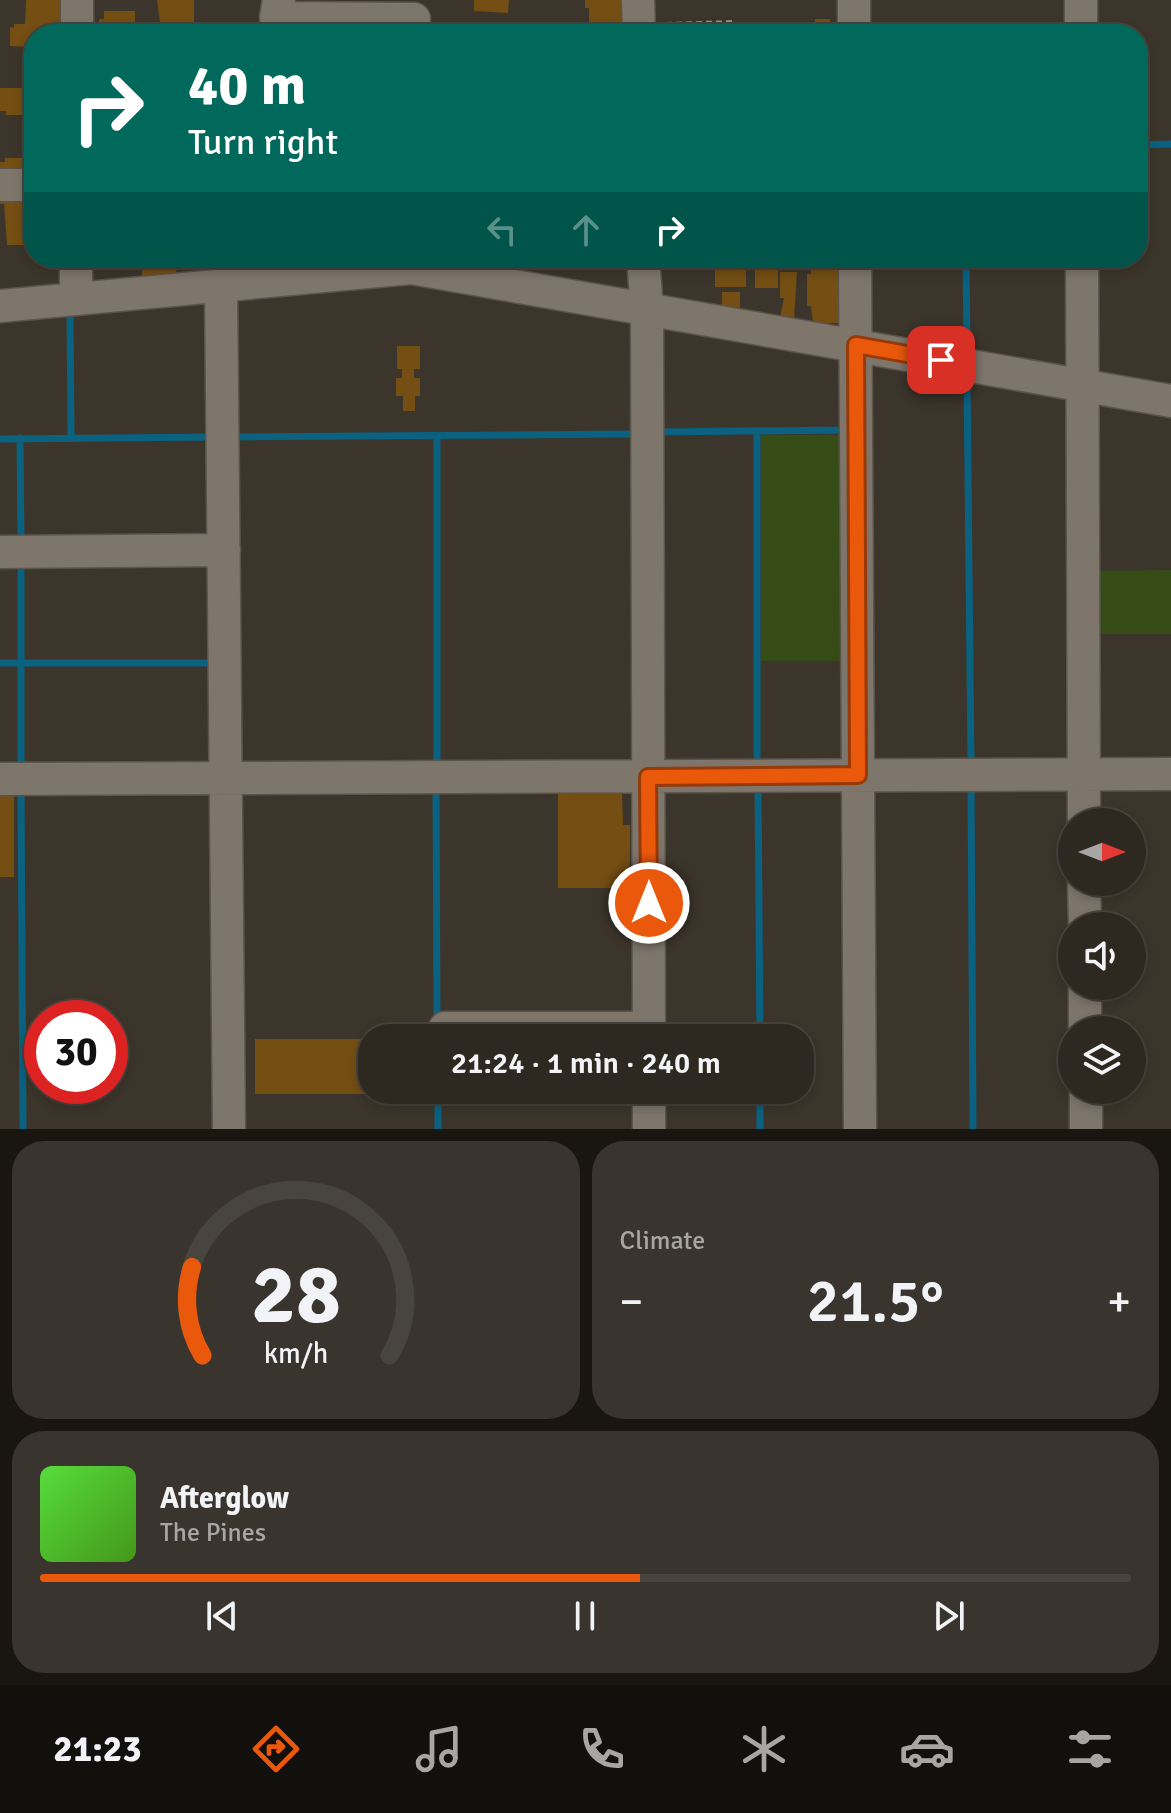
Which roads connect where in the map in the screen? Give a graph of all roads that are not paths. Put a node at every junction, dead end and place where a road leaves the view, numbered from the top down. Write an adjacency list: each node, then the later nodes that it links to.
1 (77, 0): 6 (street)
2 (279, 0): 5 (street)
3 (854, 0): 7 (street)
4 (1081, 0): 8 (street)
5 (414, 18)
6 (77, 24)
7 (854, 24)
8 (1081, 24)
9 (0, 185): 10 (street)
10 (24, 185)
11 (76, 268): 18 (street)
12 (368, 268): 17 (street)
13 (437, 268): 20 (street)
14 (644, 268): 20 (street)
15 (855, 268): 21 (street)
16 (1082, 268): 22 (street)
17 (221, 285): 18 (street); 24 (street)
18 (76, 299): 19 (street)
19 (0, 306)
20 (647, 309): 21 (street); 30 (street)
21 (856, 345): 22 (street); 28 (street)
22 (1083, 384): 23 (street); 26 (street)
23 (1171, 401)
24 (224, 550): 25 (street); 29 (street)
25 (0, 552)
26 (1083, 774): 27 (street); 28 (street); 32 (street)
27 (1171, 774)
28 (858, 775): 30 (street); 38 (street)
29 (226, 777): 30 (street); 31 (street); 36 (street)
30 (648, 777): 33 (street)
31 (0, 779)
32 (1084, 808)
33 (649, 1024)
34 (649, 1104): 37 (street)
35 (1086, 1104): 39 (street)
36 (229, 1129)
37 (649, 1129)
38 (860, 1129)
39 (1086, 1129)

